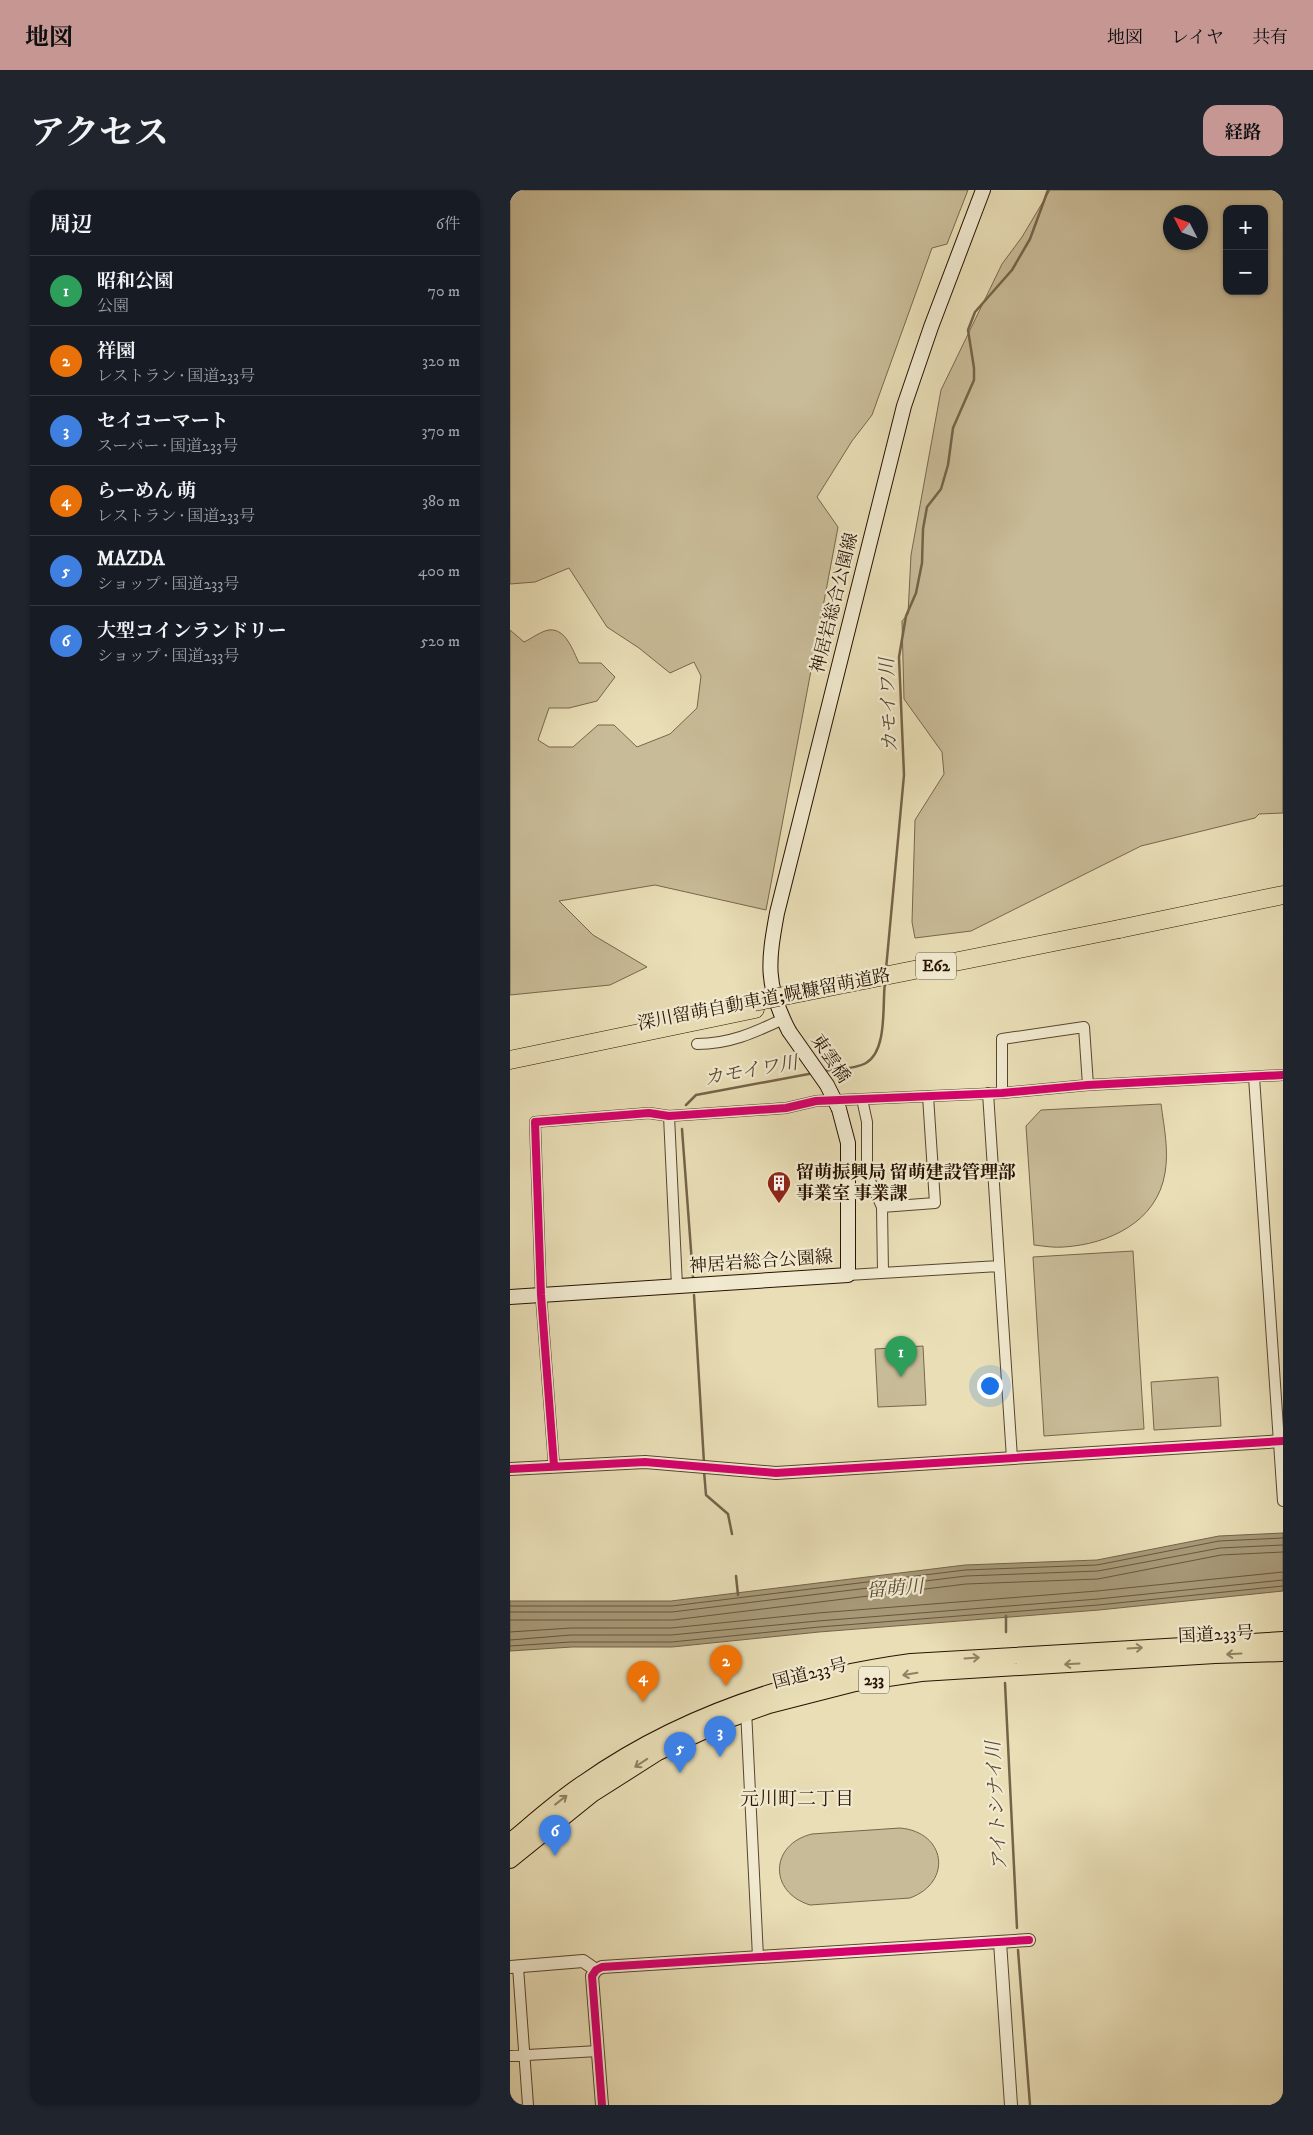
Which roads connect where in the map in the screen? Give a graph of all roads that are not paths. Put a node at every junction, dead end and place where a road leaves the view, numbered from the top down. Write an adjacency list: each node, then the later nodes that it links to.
1 (983, 190): 6 (main road, 神居岩総合公園線)
2 (1283, 894): 4 (highway, 深川留萌自動車道;幌糠留萌道路 / E62)
3 (1283, 904): 4 (highway, 深川留萌自動車道;幌糠留萌道路 / E62)
4 (1119, 932): 5 (highway, 深川留萌自動車道;幌糠留萌道路 / E62)
5 (755, 1006): 8 (highway, 深川留萌自動車道;幌糠留萌道路 / E62); 9 (highway, 深川留萌自動車道;幌糠留萌道路 / E62)
6 (786, 1025): 7 (street); 17 (main road, 東雲橋, bridge)
7 (698, 1044)
8 (510, 1051)
9 (510, 1060)
10 (1283, 1075): 11 (street)
11 (1254, 1077): 12 (street); 26 (street)
12 (1088, 1085): 14 (street); 14 (street)
13 (988, 1093): 14 (street); 15 (street); 20 (street)
14 (1002, 1093)
15 (928, 1096): 16 (street); 19 (street)
16 (862, 1099): 18 (street); 19 (street)
17 (839, 1108): 22 (main road, 神居岩総合公園線)
18 (669, 1116): 23 (street); 24 (street)
19 (882, 1207): 21 (street)
20 (999, 1266): 21 (street); 27 (street)
21 (883, 1273): 22 (street)
22 (848, 1275): 23 (main road, 神居岩総合公園線)
23 (677, 1286): 24 (main road, 神居岩総合公園線)
24 (541, 1295): 25 (main road, 神居岩総合公園線); 28 (street)
25 (510, 1297)
26 (1281, 1441): 27 (street); 30 (street)
27 (1012, 1458): 28 (street)
28 (554, 1466): 29 (street)
29 (510, 1469)
30 (1283, 1501)
31 (1283, 1640): 33 (highway, 国道233号 / 233, one-way to 31)
32 (1283, 1653): 33 (highway, 国道233号 / 233, one-way to 33)
33 (746, 1707): 34 (highway, 国道233号 / 233, one-way to 33); 35 (highway, 国道233号 / 233, one-way to 35); 38 (street)
34 (510, 1842)
35 (511, 1859)
36 (1029, 1940): 37 (street)
37 (1000, 1942): 38 (street); 46 (street)
38 (758, 1957): 40 (street)
39 (514, 1967): 40 (street); 42 (street)
40 (596, 1970): 41 (street)
41 (598, 2051): 42 (street); 45 (street)
42 (524, 2055): 43 (street); 44 (street)
43 (510, 2056)
44 (528, 2105)
45 (602, 2105)
46 (1011, 2105)

